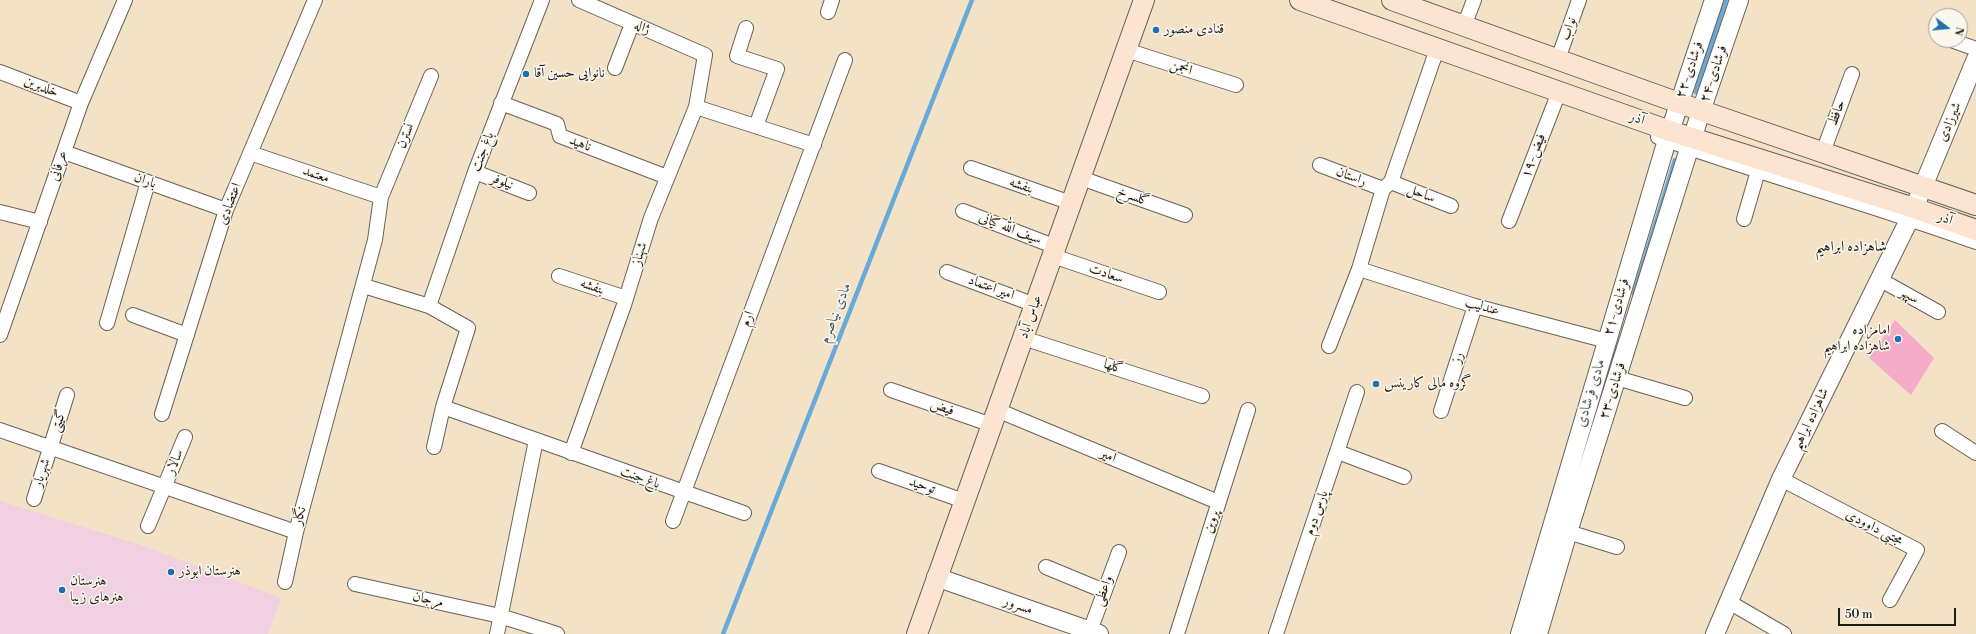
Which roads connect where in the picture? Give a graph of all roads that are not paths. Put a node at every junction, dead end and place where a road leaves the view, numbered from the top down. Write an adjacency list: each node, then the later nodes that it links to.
1 (125, 0): 27 (street, عرفانی)
2 (315, 0): 38 (street, اعتضادی)
3 (542, 0): 28 (street, باغ جنت)
4 (579, 0): 12 (street, ژاله)
5 (1144, 0): 15 (main road, عباس آباد)
6 (1300, 0): 16 (main road, آذر)
7 (1392, 0): 13 (main road, آذر)
8 (1474, 0): 13 (street)
9 (1579, 0): 18 (street, نواب)
10 (1714, 0): 29 (street, ۲۲-فرشادی)
11 (1739, 0): 31 (street, ۲۴-فرشادی)
12 (632, 24): 17 (street, ژاله); 21 (street)
13 (1464, 26): 18 (main road, آذر)
14 (746, 28): 32 (street)
15 (1126, 50): 25 (street, انجمن); 44 (main road, عباس آباد)
16 (1436, 53): 26 (main road, آذر); 47 (street)
17 (705, 55): 30 (street, شهناز)
18 (1558, 59): 29 (main road, آذر)
19 (1976, 59): 48 (street, شیرزادی)
20 (846, 60): 35 (street, ارم)
21 (615, 68)
22 (0, 72): 27 (street, خلدبرین)
23 (1852, 74): 37 (street, حافظ)
24 (431, 76): 50 (street, نسترن)
25 (1236, 85)
26 (1557, 96): 33 (main road, آذر); 60 (street, ۱۹-فیض)
27 (81, 103): 36 (street, عرفانی)
28 (501, 103): 42 (street, باغ جنت); 43 (street, ناهید)
29 (1678, 104): 31 (main road, آذر); 33 (street, ۲۲-فرشادی)
30 (696, 107): 32 (street); 43 (street, شهناز)
31 (1701, 111): 34 (street, ۲۴-فرشادی); 37 (main road, آذر)
32 (756, 126): 35 (street)
33 (1669, 136): 34 (main road, آذر); 81 (street, ۲۱-فرشادی)
34 (1691, 143): 41 (street, آذر); 46 (main road, آذر); 83 (street, ۲۳-فرشادی)
35 (814, 145): 107 (street, ارم)
36 (64, 152): 45 (street, باران); 61 (street, عرفانی)
37 (1823, 152): 48 (main road, آذر)
38 (250, 153): 50 (street, معتمد); 54 (street, اعتضادی)
39 (1320, 165): 47 (street, راستان)
40 (971, 168): 51 (street, بنفشه)
41 (1758, 171): 46 (street, آذر); 59 (street)
42 (475, 172): 49 (street, نیلوفر); 73 (street, باغ جنت)
43 (667, 177): 71 (street, شهناز)
44 (1081, 178): 51 (main road, عباس آباد); 58 (street, گلسرخ)
45 (148, 182): 54 (street, باران); 77 (street)
46 (1821, 184): 57 (main road, آذر)
47 (1387, 186): 53 (street, ساحل); 65 (street)
48 (1923, 186): 52 (main road, آذر); 57 (street, شیرزادی)
49 (529, 193)
50 (381, 197): 69 (street, نگار)
51 (1071, 203): 64 (main road, عباس آباد)
52 (1976, 205)
53 (1451, 206)
54 (226, 210): 79 (street, اعتضادی)
55 (963, 211): 64 (street, سیف الله کیانی)
56 (0, 212): 61 (street)
57 (1912, 213): 62 (main road, آذر); 63 (street, آذر); 68 (street, شاهزاده ابراهیم)
58 (1185, 215)
59 (1744, 219)
60 (1509, 221)
61 (40, 222): 78 (street, عرفانی)
62 (1976, 230)
63 (1976, 242)
64 (1055, 251): 70 (street, سعادت); 72 (main road, عباس آباد)
65 (1359, 269): 74 (street, عندلیب); 82 (street)
66 (947, 272): 72 (street, امیر اعتماد)
67 (559, 276): 71 (street, بنفشه)
68 (1879, 279): 75 (street, سپهر); 105 (street, شاهزاده ابراهیم)
69 (364, 286): 73 (street); 114 (street, نگار)
70 (1159, 292)
71 (626, 298): 101 (street, شهناز)
72 (1035, 304): 80 (main road, عباس آباد)
73 (428, 306): 89 (street)
74 (1475, 306): 81 (street, عندلیب); 91 (street, رز)
75 (1938, 312)
76 (133, 315): 79 (street)
77 (107, 323)
78 (0, 335)
79 (187, 335): 92 (street, اعتضادی)
80 (1024, 338): 87 (street, گلها); 93 (main road, عباس آباد)
81 (1607, 340): 132 (street, ۲۱-فرشادی)
82 (1329, 346)
83 (1617, 378): 88 (street); 115 (street, ۲۳-فرشادی)
84 (891, 390): 93 (street, فیض)
85 (1357, 392): 100 (street, پارس دوم)
86 (67, 395): 99 (street, گیتی)
87 (1202, 396)
88 (1685, 398)
89 (443, 407): 97 (street, باغ جنت); 98 (street)
90 (1248, 410): 110 (street, پروین)
91 (1441, 411)
92 (162, 414)
93 (995, 418): 109 (main road, عباس آباد); 110 (street, امیر)
94 (0, 430): 99 (street, نگار)
95 (1942, 431): 102 (street)
96 (185, 437): 106 (street, سالار)
97 (536, 440): 101 (street, باغ جنت); 125 (street)
98 (434, 447)
99 (51, 448): 106 (street, نگار); 108 (street, شهریار)
100 (1338, 452): 104 (street); 131 (street, پارس دوم)
101 (571, 453): 107 (street, باغ جنت)
102 (1976, 453)
103 (879, 471): 109 (street, توحید)
104 (1404, 477)
105 (1781, 479): 123 (street, مجتبی داوودی); 124 (street, شاهزاده ابراهیم)
106 (164, 488): 113 (street, سالار); 114 (street, نگار)
107 (682, 493): 111 (street, باغ جنت); 112 (street, ارم)
108 (34, 499)
109 (964, 501): 119 (main road, عباس آباد)
110 (1218, 502): 130 (street, پروین)
111 (744, 513)
112 (673, 521)
113 (148, 526)
114 (296, 532): 120 (street)
115 (1568, 532): 116 (street); 133 (street, ۲۳-فرشادی)
116 (1617, 547)
117 (1119, 552): 122 (street, واعظی)
118 (1046, 567): 122 (street)
119 (936, 577): 126 (street, مسرور); 129 (main road, عباس آباد)
120 (285, 582)
121 (355, 584): 125 (street, مرجان)
122 (1104, 591): 126 (street, واعظی)
123 (1890, 600)
124 (1729, 602): 134 (street, شاهزاده ابراهیم); 135 (street)
125 (500, 616): 127 (street); 128 (street, مرجان)
126 (1095, 633)
127 (497, 634)
128 (557, 634)
129 (917, 634)
130 (1177, 634)
131 (1276, 634)
132 (1520, 634)
133 (1538, 634)
134 (1715, 634)
135 (1784, 634)

